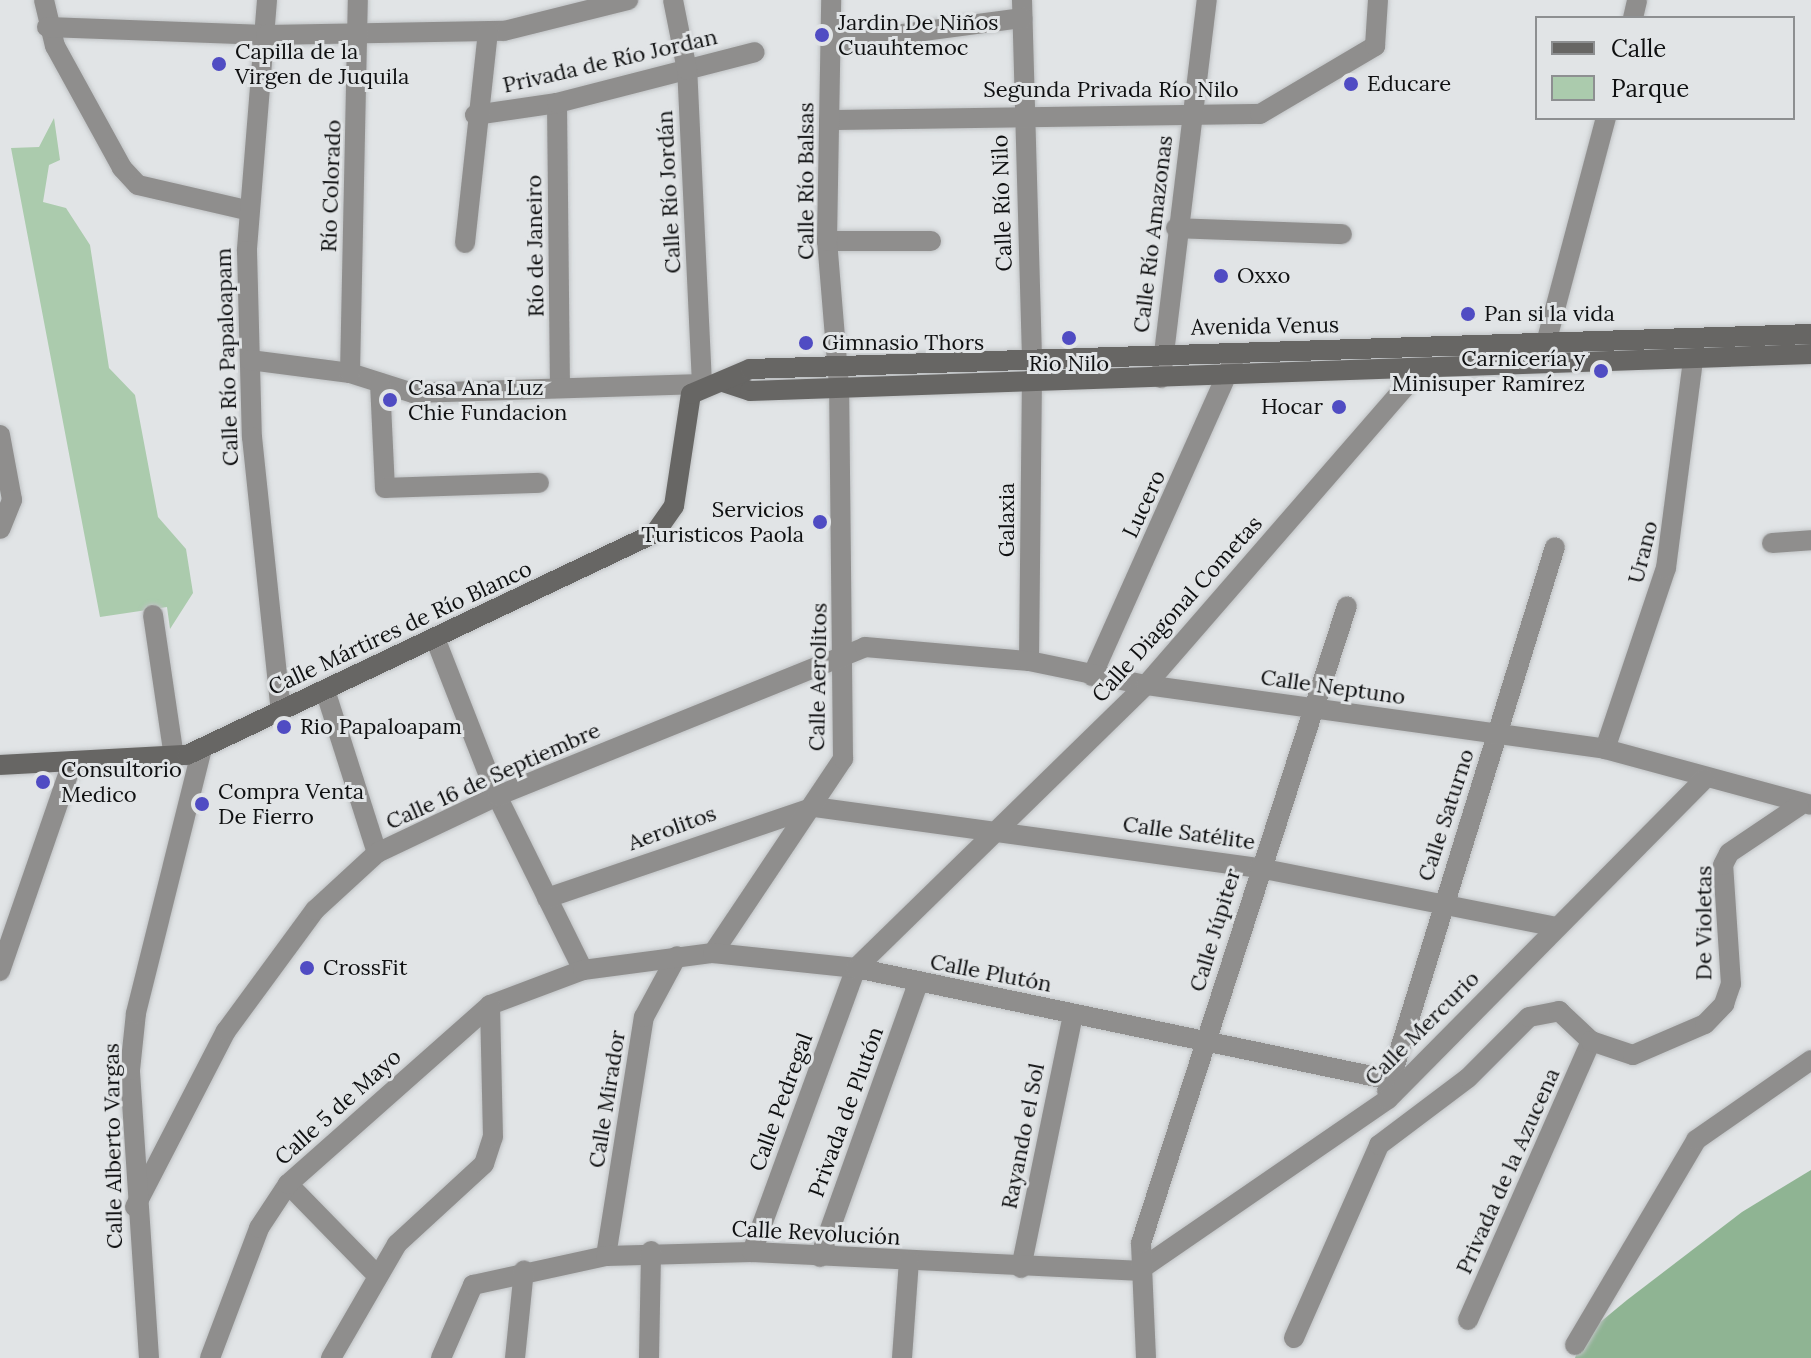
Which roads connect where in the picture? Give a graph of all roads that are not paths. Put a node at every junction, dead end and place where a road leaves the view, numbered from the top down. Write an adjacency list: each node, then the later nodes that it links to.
1 (44, 0): 10 (street)
2 (267, 0): 13 (street, Calle Río Papaloapam)
3 (358, 0): 12 (street, Río Colorado)
4 (628, 0): 11 (street)
5 (673, 0): 16 (street, Calle Río Jordán)
6 (831, 0): 14 (street, Calle Río Balsas)
7 (1207, 0): 19 (street, Calle Río Amazonas)
8 (1378, 0): 19 (street, Segunda Privada Río Nilo)
9 (1022, 9): 14 (street); 18 (street, Calle Río Nilo)
10 (47, 27): 13 (street); 23 (street)
11 (488, 31): 12 (street); 20 (street)
12 (360, 33): 13 (street); 40 (street, Río Colorado)
13 (266, 35): 23 (street, Calle Río Papaloapam)
14 (834, 43): 21 (street, Calle Río Balsas)
15 (755, 52): 16 (street, Privada de Río Jordan)
16 (687, 70): 17 (street, Privada de Río Jordan); 45 (street, Calle Río Jordán)
17 (557, 103): 20 (street, Privada de Río Jordan); 47 (street, Río de Janeiro)
18 (1022, 113): 19 (street, Segunda Privada Río Nilo); 21 (street, Segunda Privada Río Nilo); 34 (street, Calle Río Nilo)
19 (1191, 113): 24 (street, Calle Río Amazonas)
20 (475, 115): 28 (street)
21 (829, 120): 26 (street, Calle Río Balsas)
22 (1605, 120): 30 (street)
23 (246, 210): 36 (street, Calle Río Papaloapam)
24 (1176, 228): 25 (street); 32 (street, Calle Río Amazonas)
25 (1342, 234)
26 (827, 241): 27 (street); 37 (street, Calle Río Balsas)
27 (931, 241)
28 (465, 243)
29 (1811, 334): 30 (main road, Avenida Venus)
30 (1544, 345): 31 (main road, Avenida Venus); 38 (street)
31 (1236, 351): 32 (main road, Avenida Venus); 41 (street, Lucero)
32 (1163, 352): 34 (main road, Avenida Venus); 42 (street, Calle Río Amazonas)
33 (1811, 354): 35 (main road)
34 (1032, 355): 37 (main road, Avenida Venus)
35 (1693, 359): 38 (main road); 66 (street, Urano)
36 (250, 360): 40 (street); 63 (street, Calle Río Papaloapam)
37 (838, 362): 45 (main road, Avenida Venus); 46 (street, Calle Aerolitos)
38 (1540, 366): 39 (main road)
39 (1419, 371): 41 (main road); 60 (street, Calle Diagonal Cometas)
40 (350, 373): 44 (street)
41 (1228, 377): 42 (main road); 59 (street, Lucero)
42 (1161, 378): 43 (main road)
43 (1032, 379): 46 (main road); 58 (street, Galaxia)
44 (380, 383): 47 (street); 49 (street)
45 (713, 383): 46 (main road); 47 (street); 56 (main road, Calle Mártires de Río Blanco)
46 (839, 386): 57 (street, Calle Aerolitos)
47 (560, 388)
48 (0, 435): 50 (street)
49 (539, 483)
50 (0, 529)
51 (1811, 540): 52 (street)
52 (1772, 543)
53 (1555, 547): 64 (street, Calle Saturno)
54 (1347, 606): 62 (street, Calle Júpiter)
55 (153, 615): 67 (street)
56 (435, 638): 61 (main road, Calle Mártires de Río Blanco); 71 (street)
57 (845, 652): 58 (street, Calle Neptuno); 71 (street, Calle 16 de Septiembre); 73 (street, Calle Aerolitos)
58 (1029, 661): 59 (street, Calle Neptuno)
59 (1092, 676): 60 (street, Calle Neptuno)
60 (1146, 685): 62 (street, Calle Neptuno); 74 (street, Calle Diagonal Cometas)
61 (325, 690): 63 (main road, Calle Mártires de Río Blanco); 75 (street)
62 (1308, 707): 64 (street, Calle Neptuno); 76 (street, Calle Júpiter)
63 (281, 711): 65 (main road, Calle Mártires de Río Blanco)
64 (1498, 735): 66 (street, Calle Neptuno); 78 (street, Calle Saturno)
65 (202, 749): 67 (main road, Calle Mártires de Río Blanco); 93 (street, Calle Alberto Vargas)
66 (1605, 749): 70 (street, Calle Neptuno)
67 (174, 758): 68 (main road, Calle Mártires de Río Blanco)
68 (72, 763): 69 (main road, Calle Mártires de Río Blanco); 84 (street)
69 (0, 765)
70 (1705, 779): 72 (street, Calle Neptuno); 79 (street, Calle Mercurio)
71 (497, 796): 75 (street, Calle 16 de Septiembre); 77 (street)
72 (1805, 806): 88 (street, De Violetas)
73 (814, 807): 74 (street, Calle Satélite); 77 (street, Aerolitos); 80 (street, Calle Aerolitos)
74 (994, 829): 76 (street, Calle Satélite); 82 (street, Calle Diagonal Cometas)
75 (377, 853): 93 (street, Calle 16 de Septiembre)
76 (1259, 868): 78 (street, Calle Satélite); 89 (street, Calle Júpiter)
77 (547, 898): 83 (street)
78 (1443, 903): 79 (street, Calle Satélite); 91 (street, Calle Saturno)
79 (1553, 926): 91 (street, Calle Mercurio)
80 (713, 953): 81 (street, Calle Plutón); 82 (street, Calle Plutón)
81 (677, 956): 83 (street, Calle Plutón); 96 (street, Calle Mirador)
82 (856, 968): 85 (street, Calle Plutón); 95 (street, Calle Pedregal)
83 (583, 970): 86 (street, Calle 5 de Mayo)
84 (0, 971)
85 (918, 983): 87 (street, Calle Plutón); 97 (street, Privada de Plutón)
86 (490, 1005): 92 (street, Calle 5 de Mayo); 102 (street)
87 (1073, 1014): 89 (street, Calle Plutón); 99 (street, Rayando el Sol)
88 (1591, 1041): 103 (street, Privada de la Azucena); 104 (street, De Violetas)
89 (1206, 1042): 91 (street, Calle Plutón); 101 (street, Calle Júpiter)
90 (1811, 1060): 105 (street)
91 (1387, 1089): 101 (street, Calle Mercurio)
92 (288, 1184): 102 (street); 107 (street, Calle 5 de Mayo)
93 (135, 1207): 106 (street, Calle Alberto Vargas)
94 (651, 1251): 95 (street, Calle Revolución); 96 (street, Calle Revolución); 111 (street)
95 (752, 1252): 97 (street, Calle Revolución)
96 (606, 1256): 100 (street, Calle Revolución)
97 (820, 1257): 98 (street, Calle Revolución)
98 (909, 1261): 99 (street, Calle Revolución); 112 (street)
99 (1021, 1268): 101 (street, Calle Revolución)
100 (524, 1270): 109 (street, Calle Revolución); 110 (street)
101 (1138, 1271): 113 (street)
102 (375, 1273): 108 (street)
103 (1468, 1320)
104 (1294, 1338)
105 (1575, 1345)
106 (149, 1358)
107 (210, 1358)
108 (331, 1358)
109 (441, 1358)
110 (515, 1358)
111 (649, 1358)
112 (902, 1358)
113 (1146, 1358)

